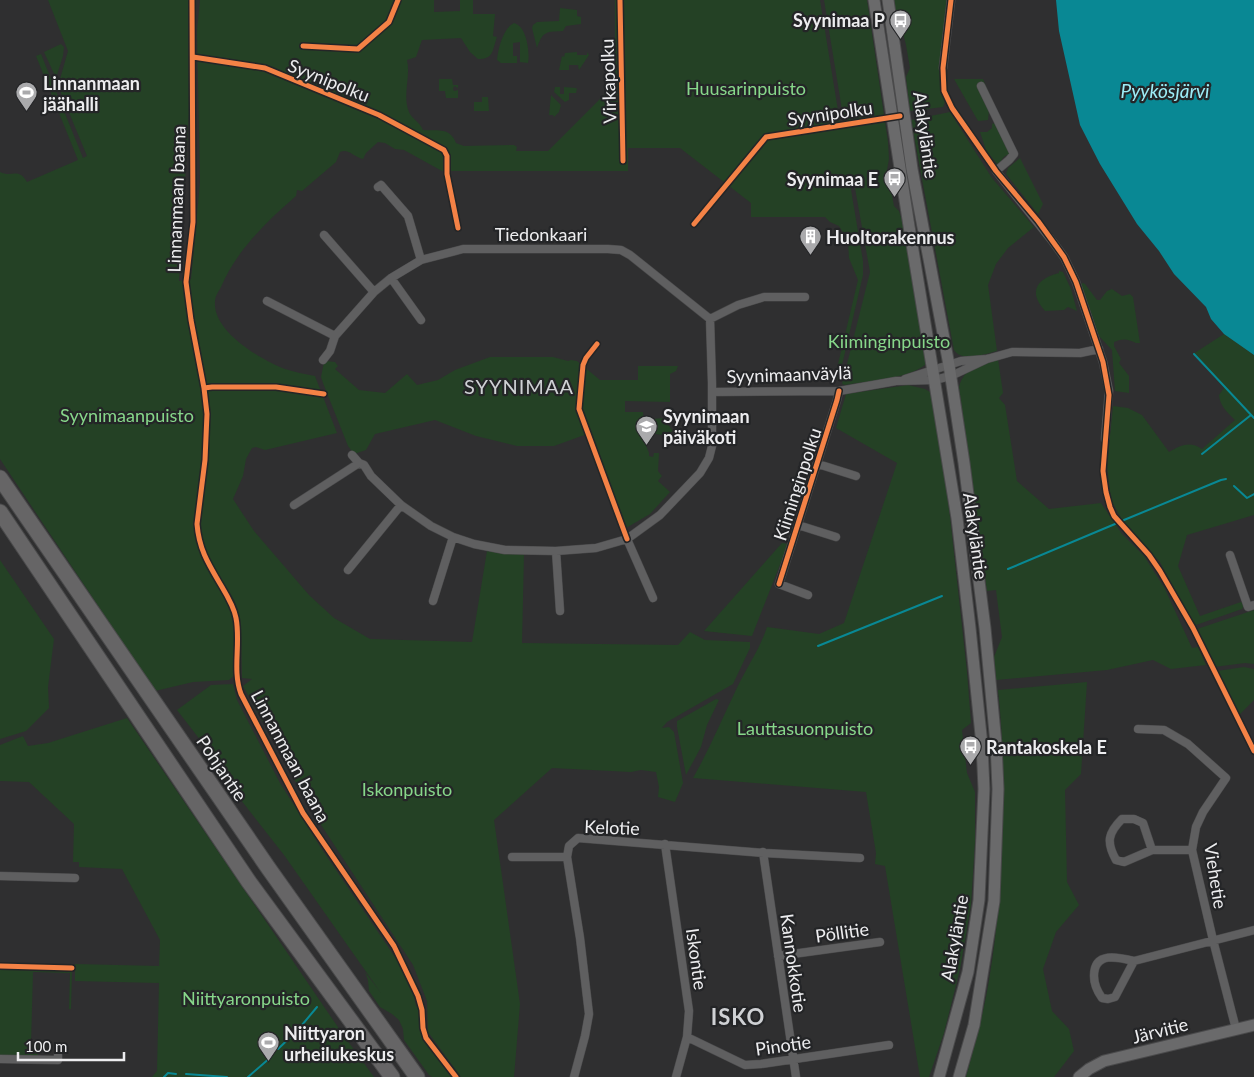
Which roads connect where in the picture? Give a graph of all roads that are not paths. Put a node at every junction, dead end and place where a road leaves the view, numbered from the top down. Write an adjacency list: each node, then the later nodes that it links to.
1 (874, 0): 19 (main road, Alakyläntie)
2 (888, 0): 18 (main road, Alakyläntie)
3 (951, 0): 4 (street)
4 (943, 68)
5 (981, 86): 16 (street)
6 (378, 187): 8 (street)
7 (324, 235): 10 (street)
8 (421, 260): 9 (street, Tiedonkaari); 14 (street, Tiedonkaari)
9 (391, 278): 10 (street, Tiedonkaari); 13 (street)
10 (374, 292): 15 (street, Tiedonkaari)
11 (805, 297): 14 (street)
12 (267, 301): 15 (street)
13 (421, 320)
14 (710, 320): 21 (street)
15 (335, 336): 17 (street, Tiedonkaari)
16 (1099, 349): 18 (street, Syynimaanväylä); 22 (street)
17 (324, 360)
18 (950, 371): 19 (street, Syynimaanväylä); 71 (main road, Alakyläntie)
19 (934, 375): 20 (street, Syynimaanväylä); 70 (main road, Alakyläntie)
20 (838, 390): 21 (street, Syynimaanväylä); 25 (street, Kiiminginpolku)
21 (712, 392): 34 (street)
22 (1105, 439)
23 (352, 455): 24 (street)
24 (359, 462): 28 (street); 29 (street)
25 (818, 464): 26 (street, Kiiminginpolku); 31 (street, Kiiminginpolku)
26 (856, 476)
27 (0, 478): 66 (highway, Pohjantie)
28 (294, 505)
29 (400, 506): 32 (street); 37 (street)
30 (0, 512): 65 (highway)
31 (798, 525): 33 (street, Kiiminginpolku); 38 (street, Kiiminginpolku)
32 (453, 537): 35 (street); 40 (street)
33 (836, 537)
34 (627, 539): 35 (street); 39 (street)
35 (556, 551): 42 (street)
36 (1230, 554): 41 (street)
37 (348, 570)
38 (808, 595)
39 (653, 598)
40 (433, 601)
41 (1254, 606)
42 (560, 611)
43 (1138, 729): 46 (street, Viehetie)
44 (665, 844): 47 (street, Kelotie); 49 (street, Kelotie); 60 (street, Iskontie)
45 (1152, 850): 45 (street); 46 (street)
46 (1192, 850): 54 (street, Viehetie)
47 (763, 852): 50 (street, Kelotie); 56 (street, Kannokkotie)
48 (512, 857): 49 (street)
49 (567, 857): 67 (street)
50 (860, 858)
51 (0, 876): 52 (street)
52 (75, 878)
53 (1254, 930): 54 (street)
54 (1213, 940): 57 (street); 59 (street, Viehetie)
55 (880, 942): 56 (street, Pöllitie)
56 (778, 956): 64 (street, Kannokkotie)
57 (1134, 961): 57 (street)
58 (1254, 1024): 59 (main road, Järvitie)
59 (1236, 1029): 72 (main road, Järvitie)
60 (687, 1037): 64 (street, Pinotie); 68 (street, Iskontie)
61 (889, 1045): 64 (street, Pinotie)
62 (58, 1055): 63 (street)
63 (0, 1059)
64 (794, 1060): 69 (street, Kannokkotie)
65 (392, 1077)
66 (417, 1077)
67 (574, 1077)
68 (676, 1077)
69 (796, 1077)
70 (939, 1077)
71 (959, 1077)
72 (1079, 1077)

